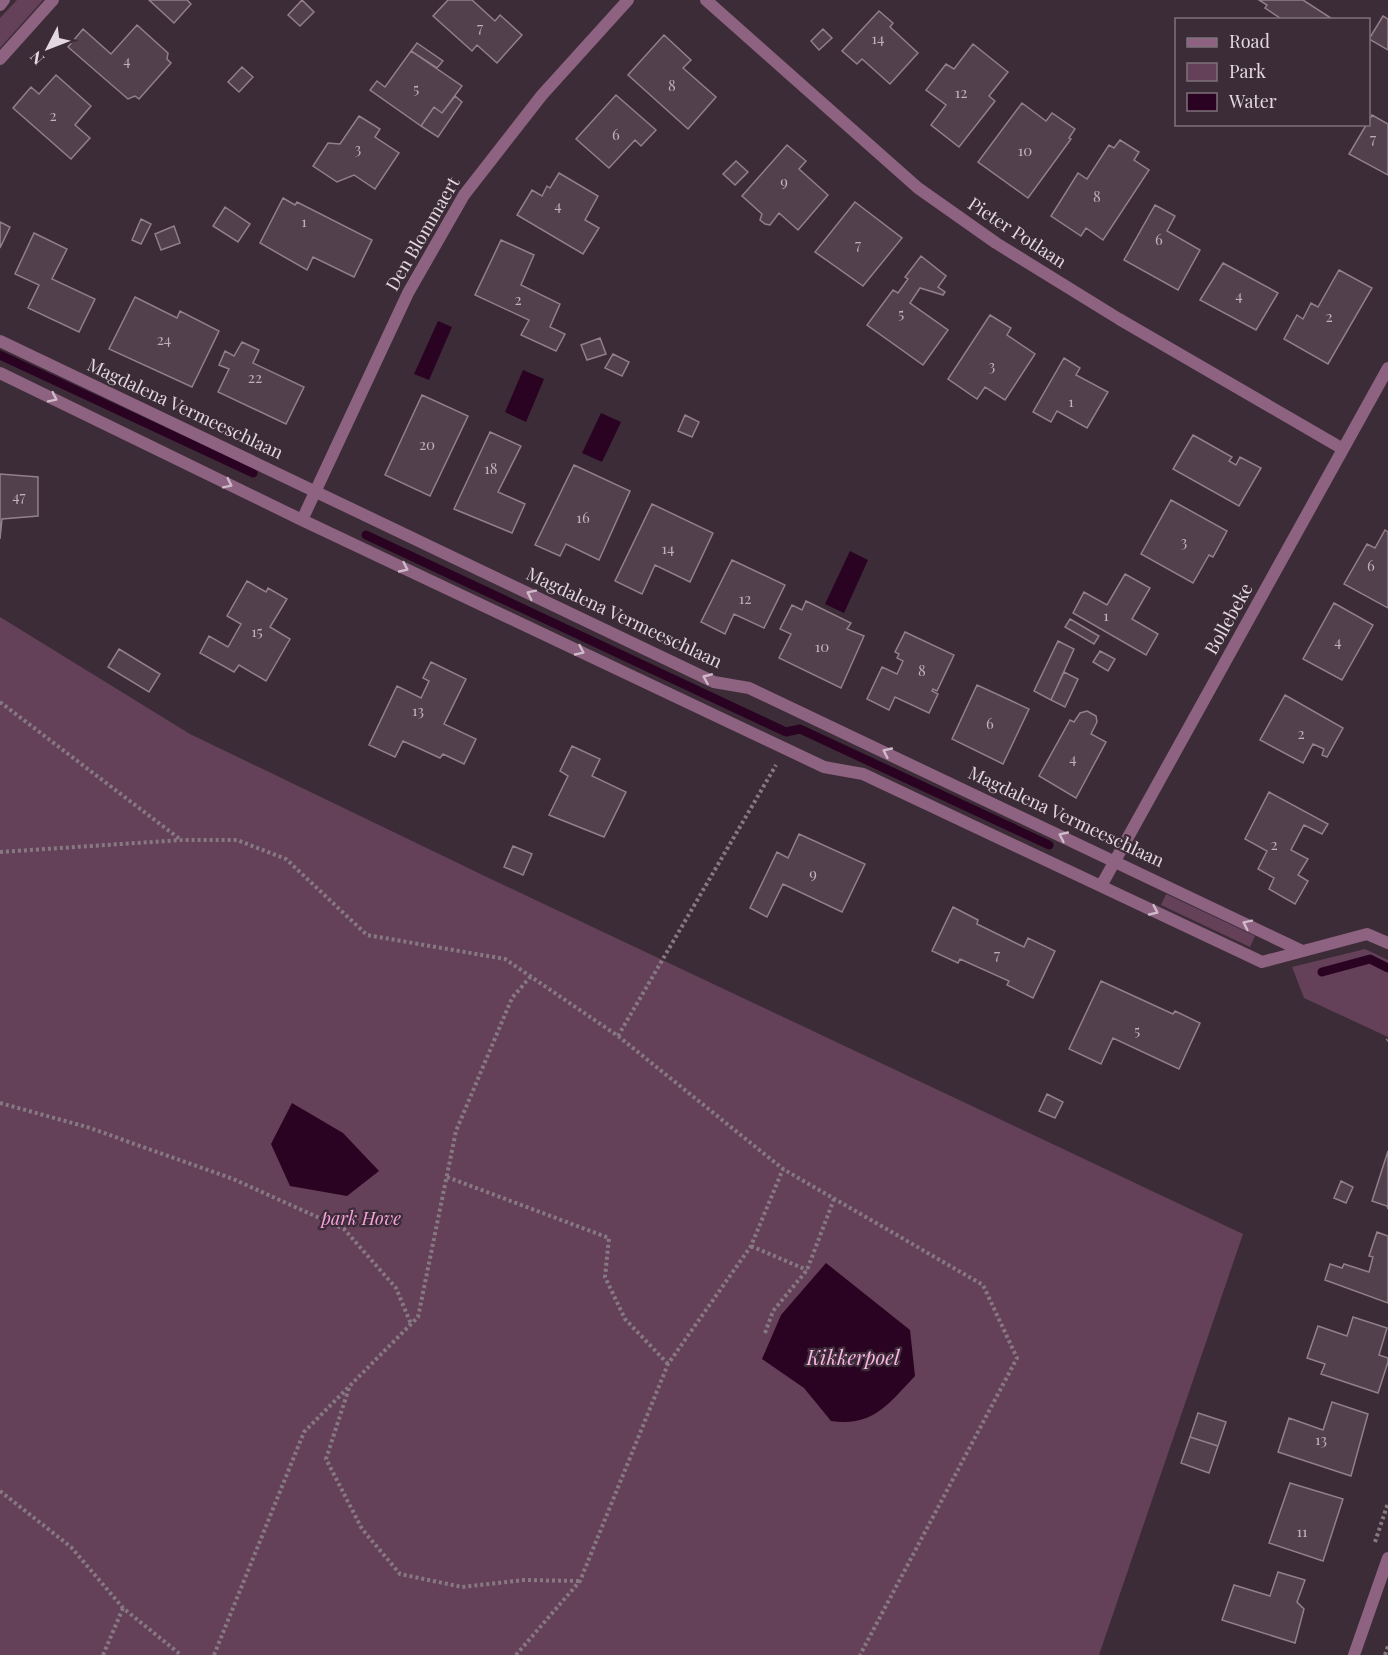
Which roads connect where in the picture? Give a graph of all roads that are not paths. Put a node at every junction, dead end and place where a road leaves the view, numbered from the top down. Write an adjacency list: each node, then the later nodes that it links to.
1 (4, 0): 5 (street)
2 (52, 0): 6 (street)
3 (628, 0): 11 (street, Den Blommaert)
4 (706, 0): 10 (street, Pieter Potlaan)
5 (0, 4)
6 (0, 59)
7 (0, 341): 11 (street, Magdalena Vermeeschlaan)
8 (1388, 368): 10 (street, Bollebeke)
9 (0, 373): 12 (street, one-way to 12)
10 (1343, 449): 13 (street, Bollebeke)
11 (314, 490): 12 (street, Den Blommaert); 13 (street, Magdalena Vermeeschlaan, one-way to 11)
12 (302, 520): 14 (street, one-way to 14)
13 (1116, 861): 14 (street, Bollebeke); 16 (street, Magdalena Vermeeschlaan, one-way to 13)
14 (1101, 886): 16 (street, one-way to 16)
15 (1388, 943): 16 (street)
16 (1300, 950)
17 (1388, 1558): 18 (street)
18 (1354, 1655)

